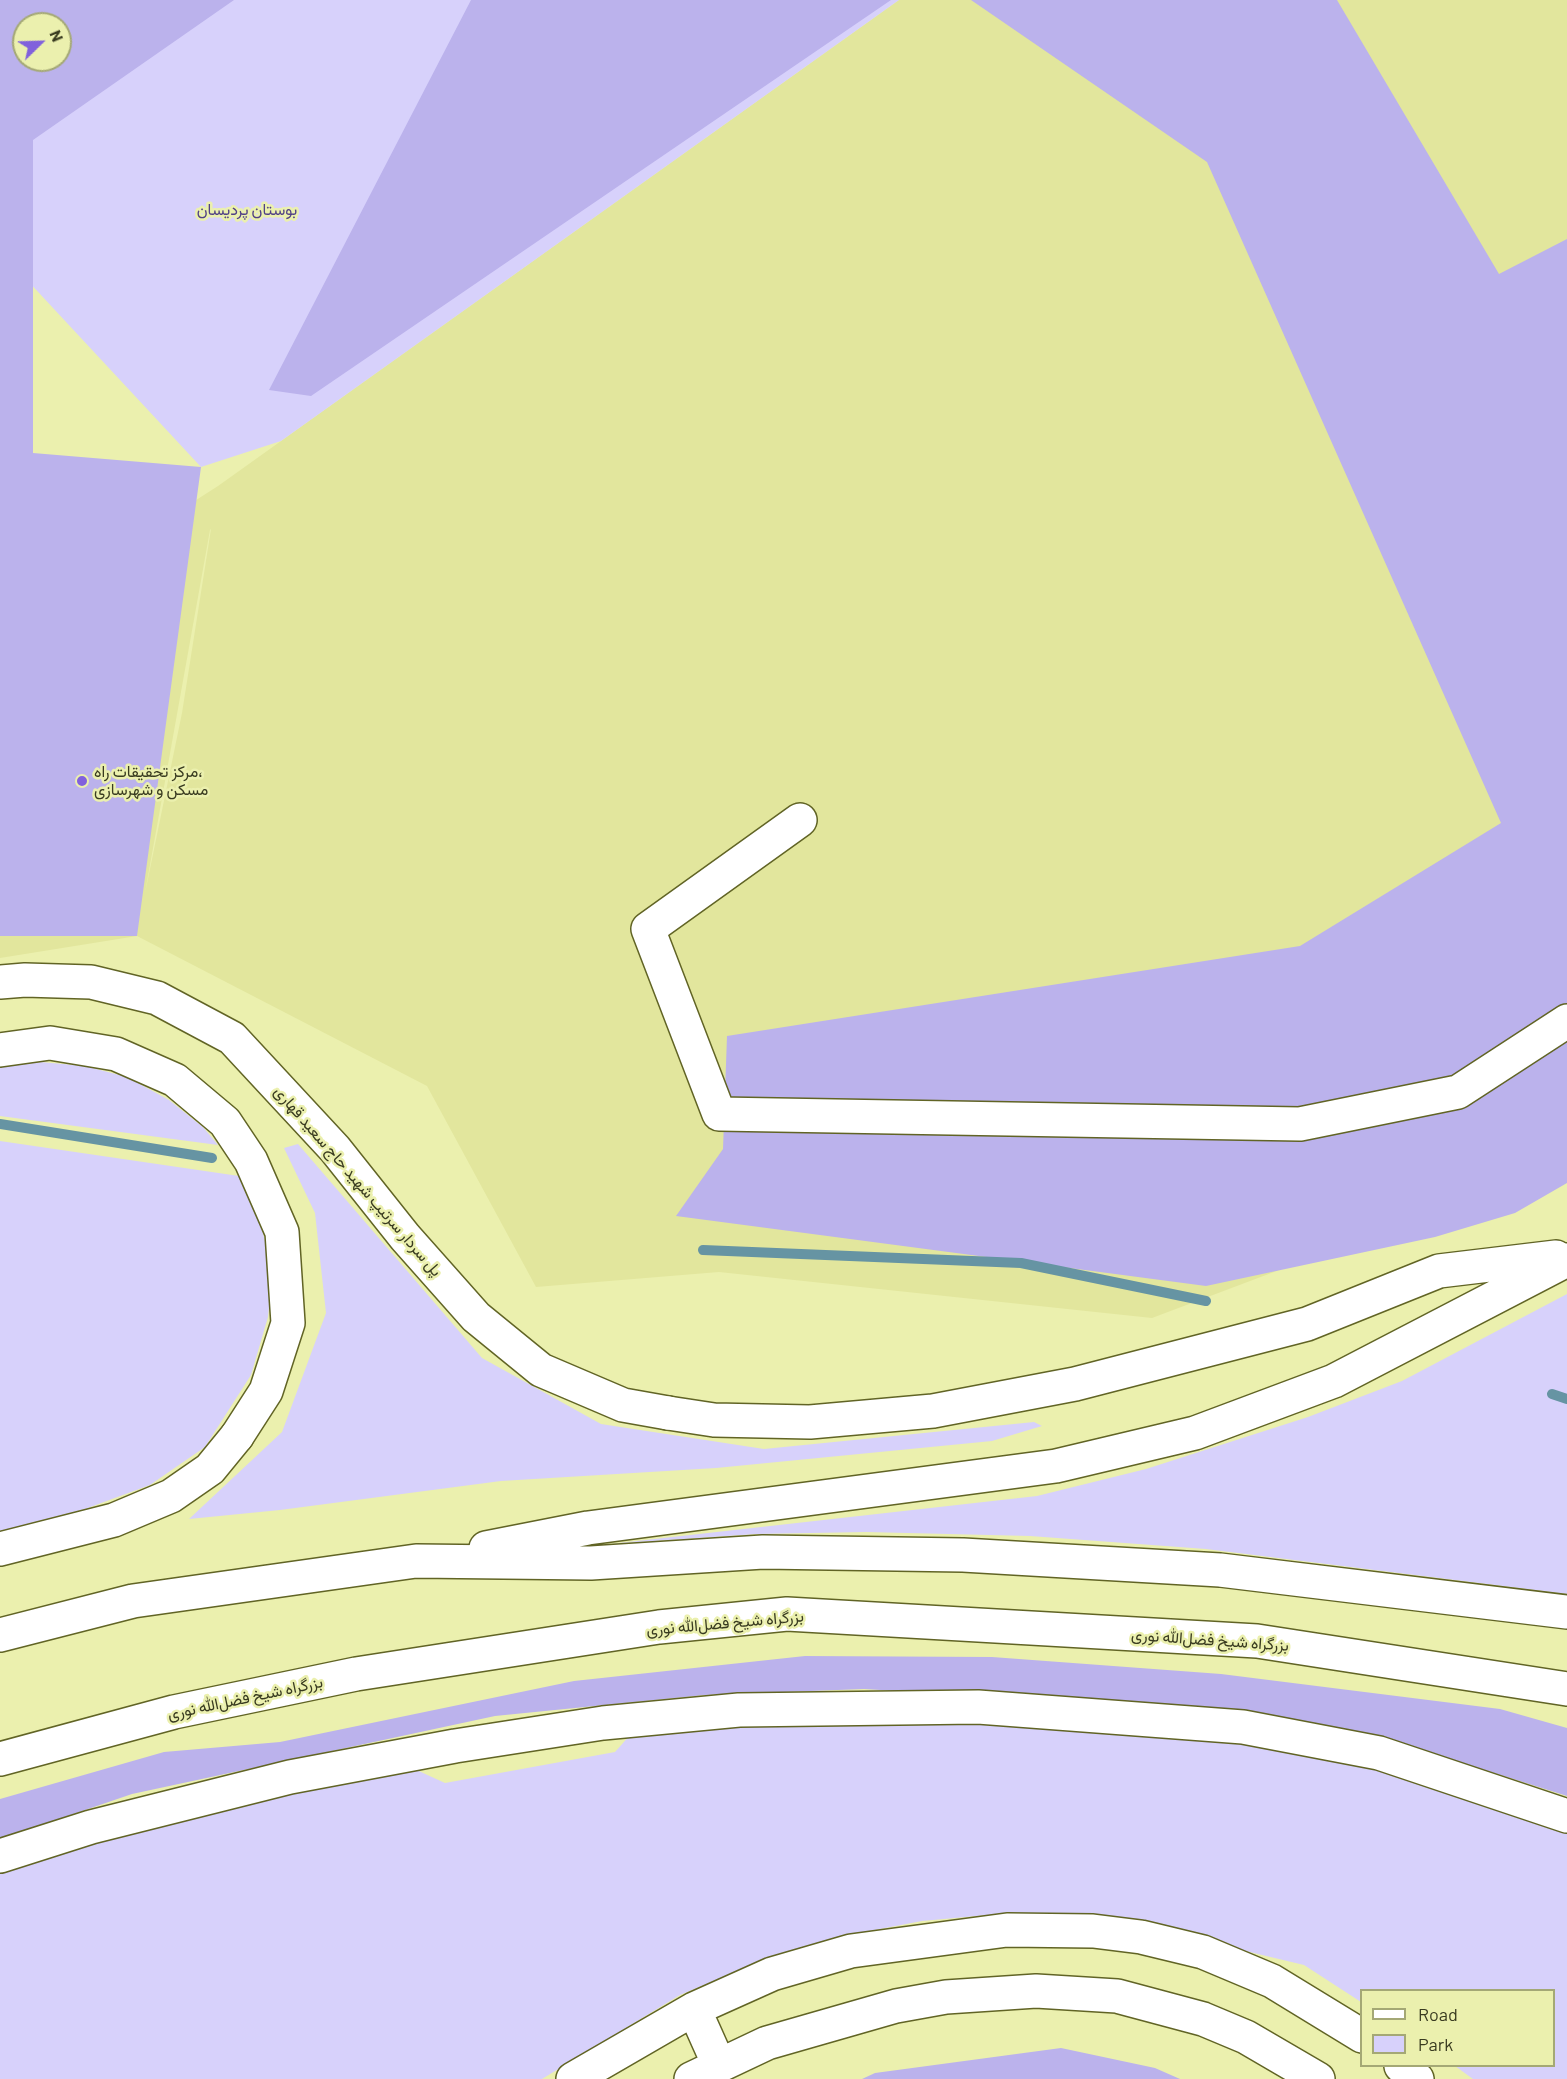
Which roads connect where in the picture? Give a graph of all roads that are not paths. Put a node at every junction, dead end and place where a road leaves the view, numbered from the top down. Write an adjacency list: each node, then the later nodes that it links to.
1 (800, 820): 3 (main road)
2 (0, 982): 5 (main road, پل سردار سرتیپ شهید حاج سعید قهاری)
3 (1567, 1021)
4 (0, 1050): 6 (main road)
5 (1567, 1258): 7 (main road)
6 (0, 1550)
7 (416, 1562): 8 (main road); 9 (main road)
8 (1567, 1612)
9 (0, 1635)
10 (1567, 1689): 11 (main road, بزرگراه شیخ فضل‌الله نوری)
11 (0, 1760)
12 (1567, 1815): 13 (main road)
13 (0, 1857)
14 (694, 2008): 15 (main road); 16 (main road); 18 (main road)
15 (1360, 2035)
16 (719, 2064): 19 (main road); 20 (main road)
17 (1402, 2067): 21 (main road)
18 (573, 2079)
19 (691, 2079)
20 (1318, 2079)
21 (1417, 2079)

